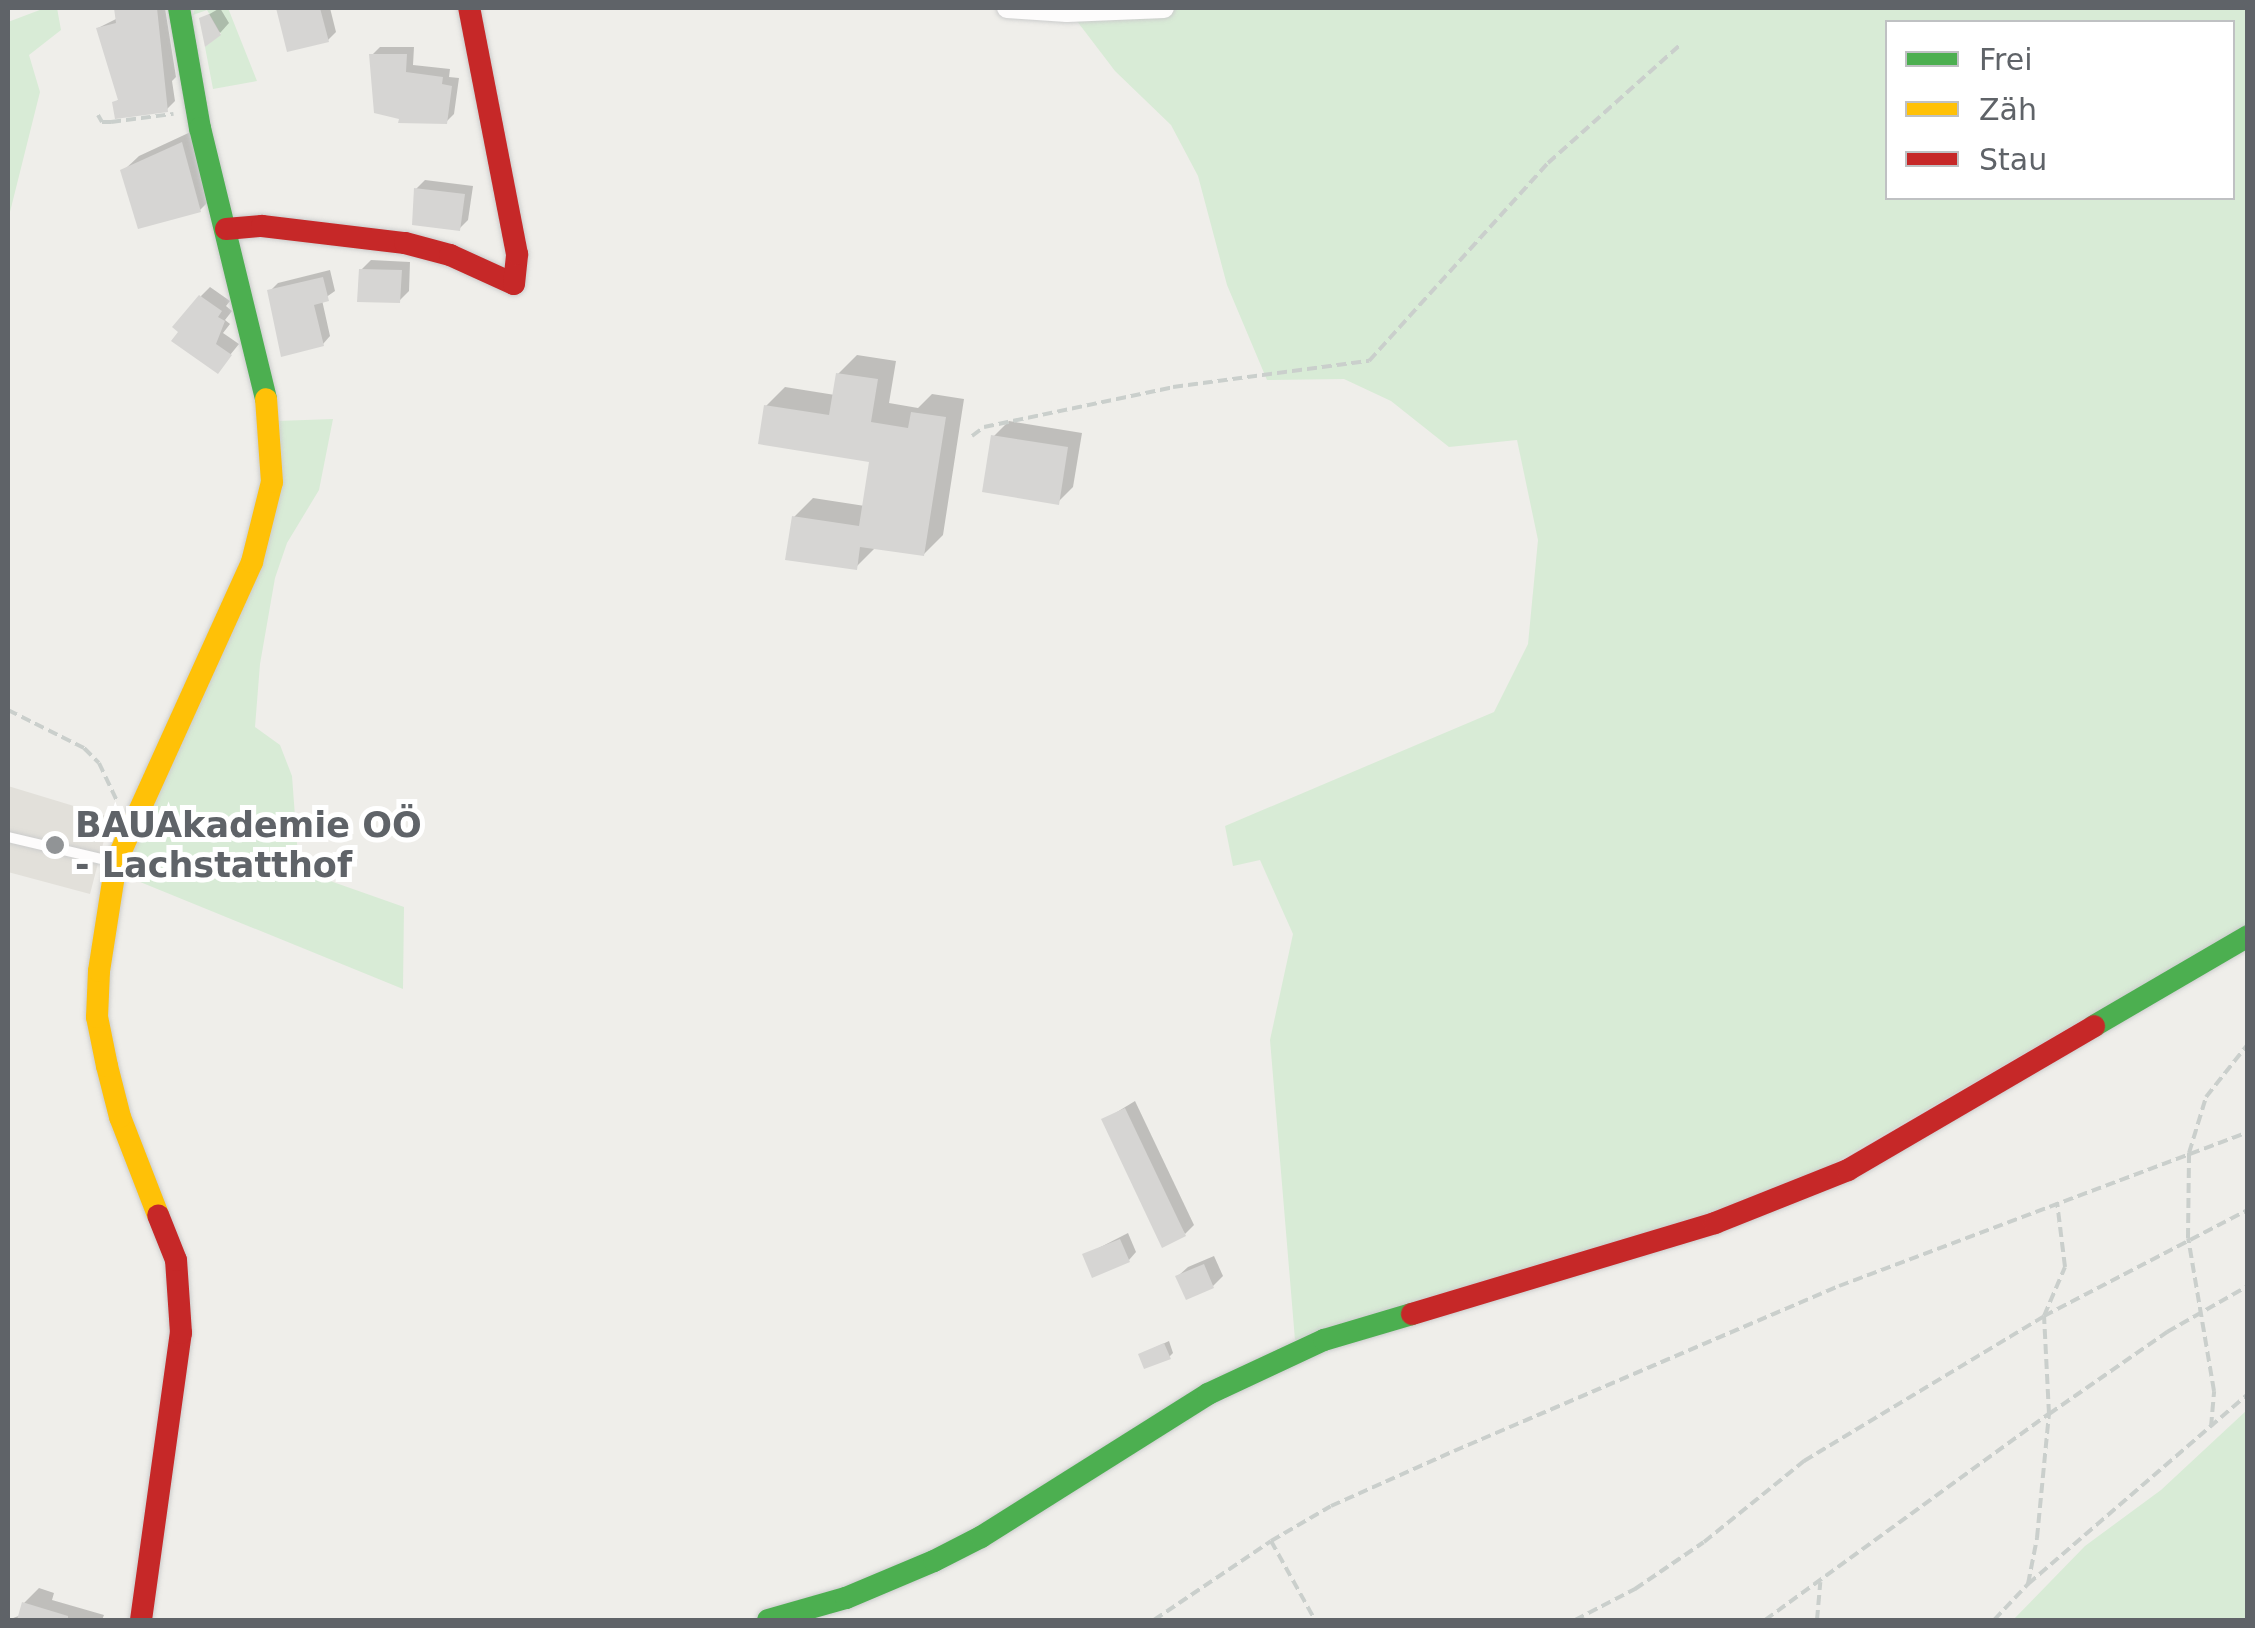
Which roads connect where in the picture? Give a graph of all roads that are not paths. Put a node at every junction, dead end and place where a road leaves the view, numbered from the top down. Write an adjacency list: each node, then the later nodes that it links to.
1 (469, 8): 5 (street)
2 (1007, 8): 3 (street)
3 (1164, 8)
4 (182, 12): 5 (street)
5 (226, 229): 7 (street)
6 (8, 836): 7 (lane)
7 (116, 862): 9 (street)
8 (2248, 936): 10 (street)
9 (141, 1620)
10 (768, 1620)

